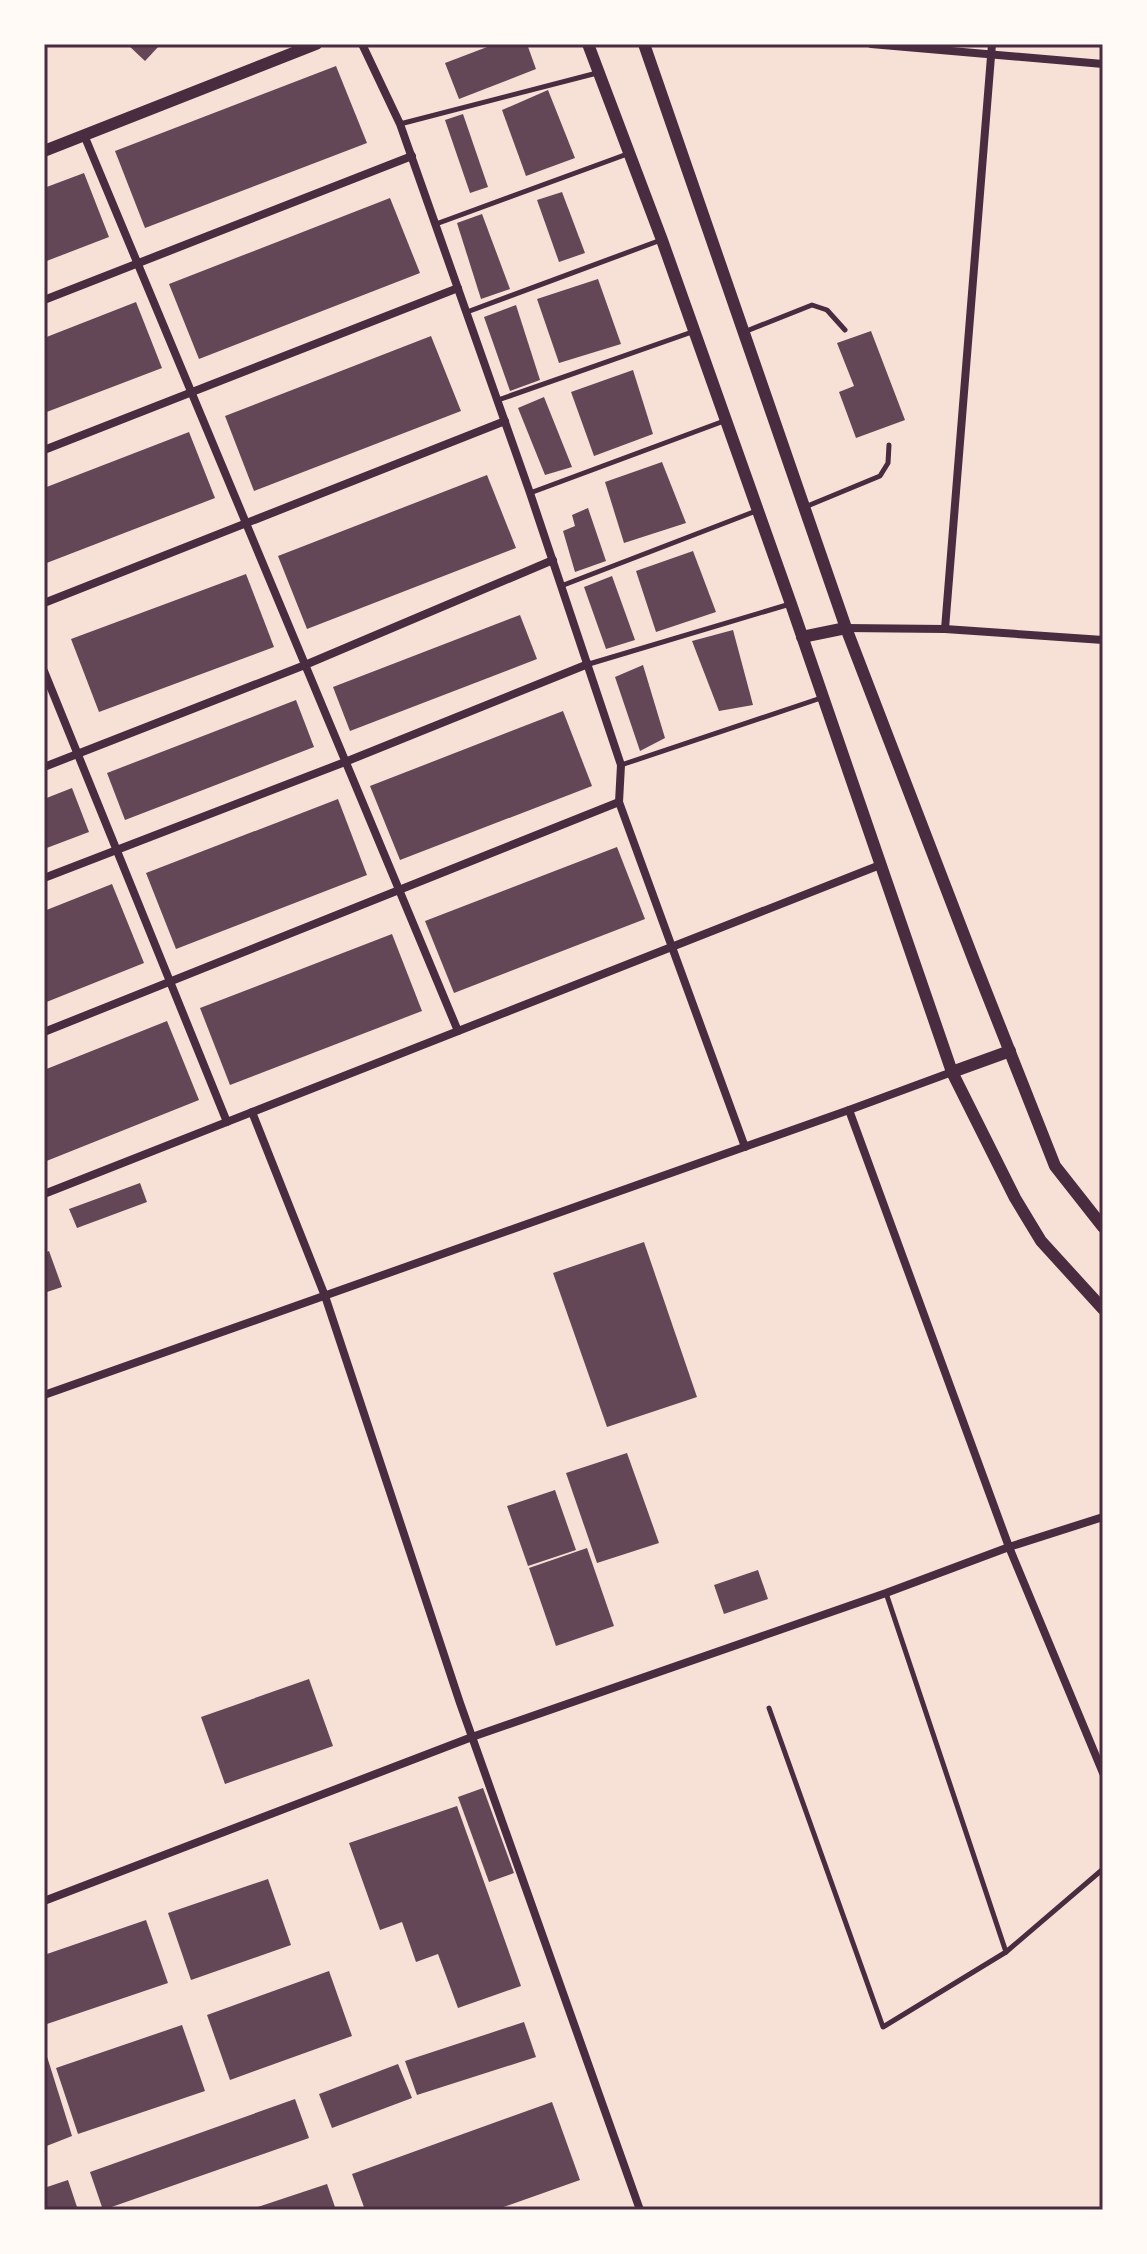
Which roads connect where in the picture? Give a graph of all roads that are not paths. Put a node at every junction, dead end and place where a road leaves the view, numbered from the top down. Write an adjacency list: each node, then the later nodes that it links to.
1 (316, 44): 11 (street)
2 (362, 44): 10 (street)
3 (588, 44): 9 (street)
4 (644, 44): 23 (street)
5 (871, 44): 7 (street)
6 (992, 44): 7 (street)
7 (991, 55): 8 (street); 39 (street)
8 (1103, 64)
9 (599, 73): 10 (lane); 13 (street)
10 (400, 124): 14 (street)
11 (84, 135): 12 (street); 17 (street)
12 (44, 151)
13 (630, 153): 15 (lane); 16 (street)
14 (412, 156): 15 (street); 17 (street)
15 (436, 224): 18 (street)
16 (662, 240): 20 (lane); 22 (street)
17 (138, 265): 19 (street); 24 (street)
18 (458, 288): 20 (street); 24 (street)
19 (44, 300)
20 (467, 312): 25 (street)
21 (845, 330): 23 (lane)
22 (693, 331): 25 (lane); 26 (street)
23 (744, 332): 31 (street)
24 (191, 393): 29 (street); 33 (street)
25 (498, 400): 27 (street)
26 (726, 420): 30 (lane); 32 (street)
27 (505, 421): 30 (street); 33 (street)
28 (889, 445): 31 (lane)
29 (44, 450)
30 (530, 493): 34 (street)
31 (804, 507): 38 (street)
32 (756, 511): 35 (lane); 37 (street)
33 (246, 524): 36 (street); 43 (street)
34 (553, 560): 35 (street); 43 (street)
35 (561, 586): 42 (street)
36 (44, 603)
37 (791, 604): 40 (street); 42 (lane)
38 (846, 628): 39 (street); 40 (street); 59 (street)
39 (945, 629): 41 (street)
40 (802, 637): 45 (street)
41 (1103, 640)
42 (588, 664): 47 (street); 48 (street)
43 (305, 665): 46 (street); 47 (street)
44 (44, 671): 46 (street)
45 (822, 697): 48 (lane); 52 (street)
46 (77, 754): 49 (street); 51 (street)
47 (345, 762): 51 (street); 54 (street)
48 (621, 765): 50 (street)
49 (44, 767)
50 (619, 802): 54 (street); 55 (street)
51 (116, 850): 53 (street); 56 (street)
52 (880, 865): 55 (street); 60 (street)
53 (44, 878)
54 (399, 890): 56 (street); 57 (street)
55 (672, 948): 57 (street); 64 (street)
56 (170, 982): 58 (street); 63 (street)
57 (458, 1031): 62 (street)
58 (44, 1032)
59 (1010, 1051): 60 (street); 66 (street)
60 (952, 1072): 61 (street); 68 (street)
61 (849, 1110): 64 (street); 71 (street)
62 (252, 1112): 63 (street); 67 (street)
63 (227, 1122): 65 (street)
64 (745, 1147): 67 (street)
65 (44, 1194)
66 (1103, 1227)
67 (325, 1296): 69 (street); 74 (street)
68 (1103, 1309)
69 (44, 1395)
70 (1103, 1517): 71 (street)
71 (1009, 1547): 72 (street); 75 (street)
72 (886, 1593): 74 (street); 78 (lane)
73 (769, 1708): 78 (lane)
74 (472, 1737): 77 (street); 79 (street)
75 (1103, 1773)
76 (1103, 1869): 78 (lane)
77 (44, 1901)
78 (1006, 1952)
79 (640, 2210)

